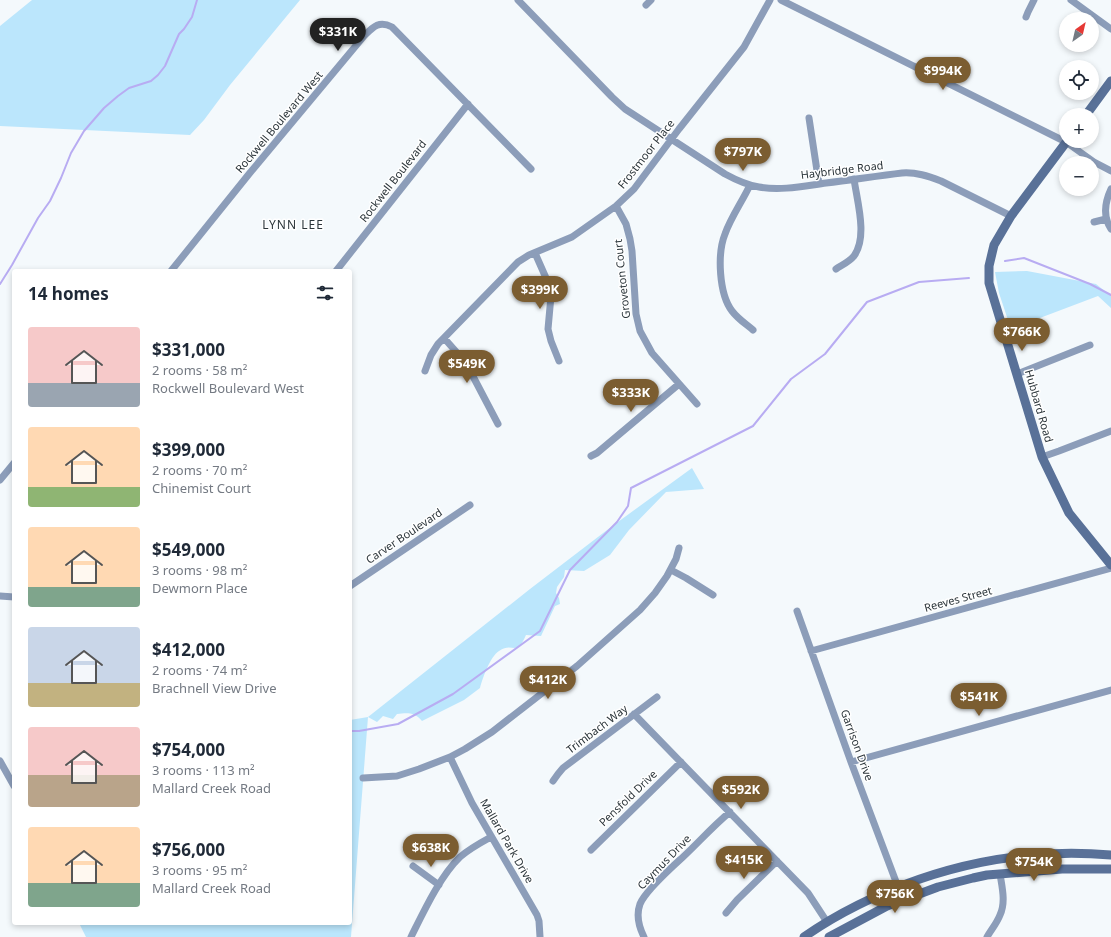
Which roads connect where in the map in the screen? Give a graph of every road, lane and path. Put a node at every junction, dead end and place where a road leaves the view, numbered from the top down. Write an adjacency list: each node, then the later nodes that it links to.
1 (518, 0): 13 (street, Haybridge Road)
2 (770, 0): 13 (street, Frostmoor Place)
3 (781, 0): 12 (street)
4 (1034, 0): 6 (street)
5 (1072, 0): 7 (street)
6 (1026, 16)
7 (1111, 29)
8 (1111, 81): 10 (main road)
9 (468, 104): 16 (street, Rockwell Boulevard West); 28 (street, Rockwell Boulevard West); 29 (street, Rockwell Boulevard)
10 (1091, 108)
11 (809, 118): 19 (street)
12 (1059, 138)
13 (672, 139): 20 (street, Haybridge Road); 22 (street, Frostmoor Place)
14 (1062, 148): 23 (main road, Hubbard Road)
15 (1075, 148): 17 (street)
16 (531, 169)
17 (1111, 171)
18 (854, 179): 19 (street, Haybridge Road); 23 (street, Haybridge Road); 30 (street)
19 (818, 184): 20 (street, Haybridge Road)
20 (750, 185): 31 (street)
21 (1111, 189): 24 (street)
22 (616, 206): 27 (street, Frostmoor Place); 37 (street, Groveton Court)
23 (1011, 216): 36 (main road, Hubbard Road)
24 (1106, 219): 25 (street); 26 (street)
25 (1094, 222)
26 (1111, 229)
27 (535, 253): 32 (street, Frostmoor Place); 34 (street)
28 (173, 269)
29 (338, 269)
30 (836, 269)
31 (753, 330)
32 (444, 338): 35 (street, Frostmoor Place); 39 (street)
33 (1090, 345): 36 (street)
34 (559, 361)
35 (425, 370)
36 (1017, 374): 42 (main road, Hubbard Road)
37 (679, 384): 38 (street, Groveton Court); 41 (street)
38 (697, 404)
39 (498, 424)
40 (1111, 431): 42 (street)
41 (591, 456)
42 (1042, 457): 47 (main road, Hubbard Road)
43 (12, 465): 44 (street)
44 (0, 480)
45 (470, 505): 50 (street, Carver Boulevard)
46 (679, 548): 49 (street)
47 (1111, 565)
48 (1111, 568): 55 (street, Reeves Street)
49 (671, 570): 51 (street); 59 (street)
50 (352, 585)
51 (713, 595)
52 (0, 596): 53 (street)
53 (12, 597)
54 (797, 611): 55 (street, Garrison Drive)
55 (811, 651): 62 (street, Garrison Drive)
56 (1111, 690): 62 (street)
57 (657, 697): 58 (street, Trimbach Way)
58 (634, 714): 61 (street); 64 (street, Trimbach Way)
59 (450, 757): 63 (street); 67 (street, Mallard Park Drive)
60 (0, 761): 65 (street)
61 (681, 762): 66 (street); 68 (street, Pensfold Drive)
62 (851, 762): 75 (street, Garrison Drive)
63 (363, 778)
64 (554, 781)
65 (12, 782)
66 (730, 812): 70 (street); 80 (street, Caymus Drive)
67 (491, 837): 74 (street); 79 (street, Mallard Park Drive)
68 (591, 850)
69 (1111, 855): 75 (main road)
70 (776, 861): 76 (street); 77 (street)
71 (413, 866): 74 (street)
72 (1111, 869): 73 (main road)
73 (1000, 874): 82 (main road); 83 (street)
74 (439, 885): 78 (street)
75 (898, 887): 77 (main road)
76 (726, 913)
77 (827, 922): 81 (main road)
78 (411, 937)
79 (540, 937)
80 (644, 937)
81 (804, 937)
82 (829, 937)
83 (987, 937)

